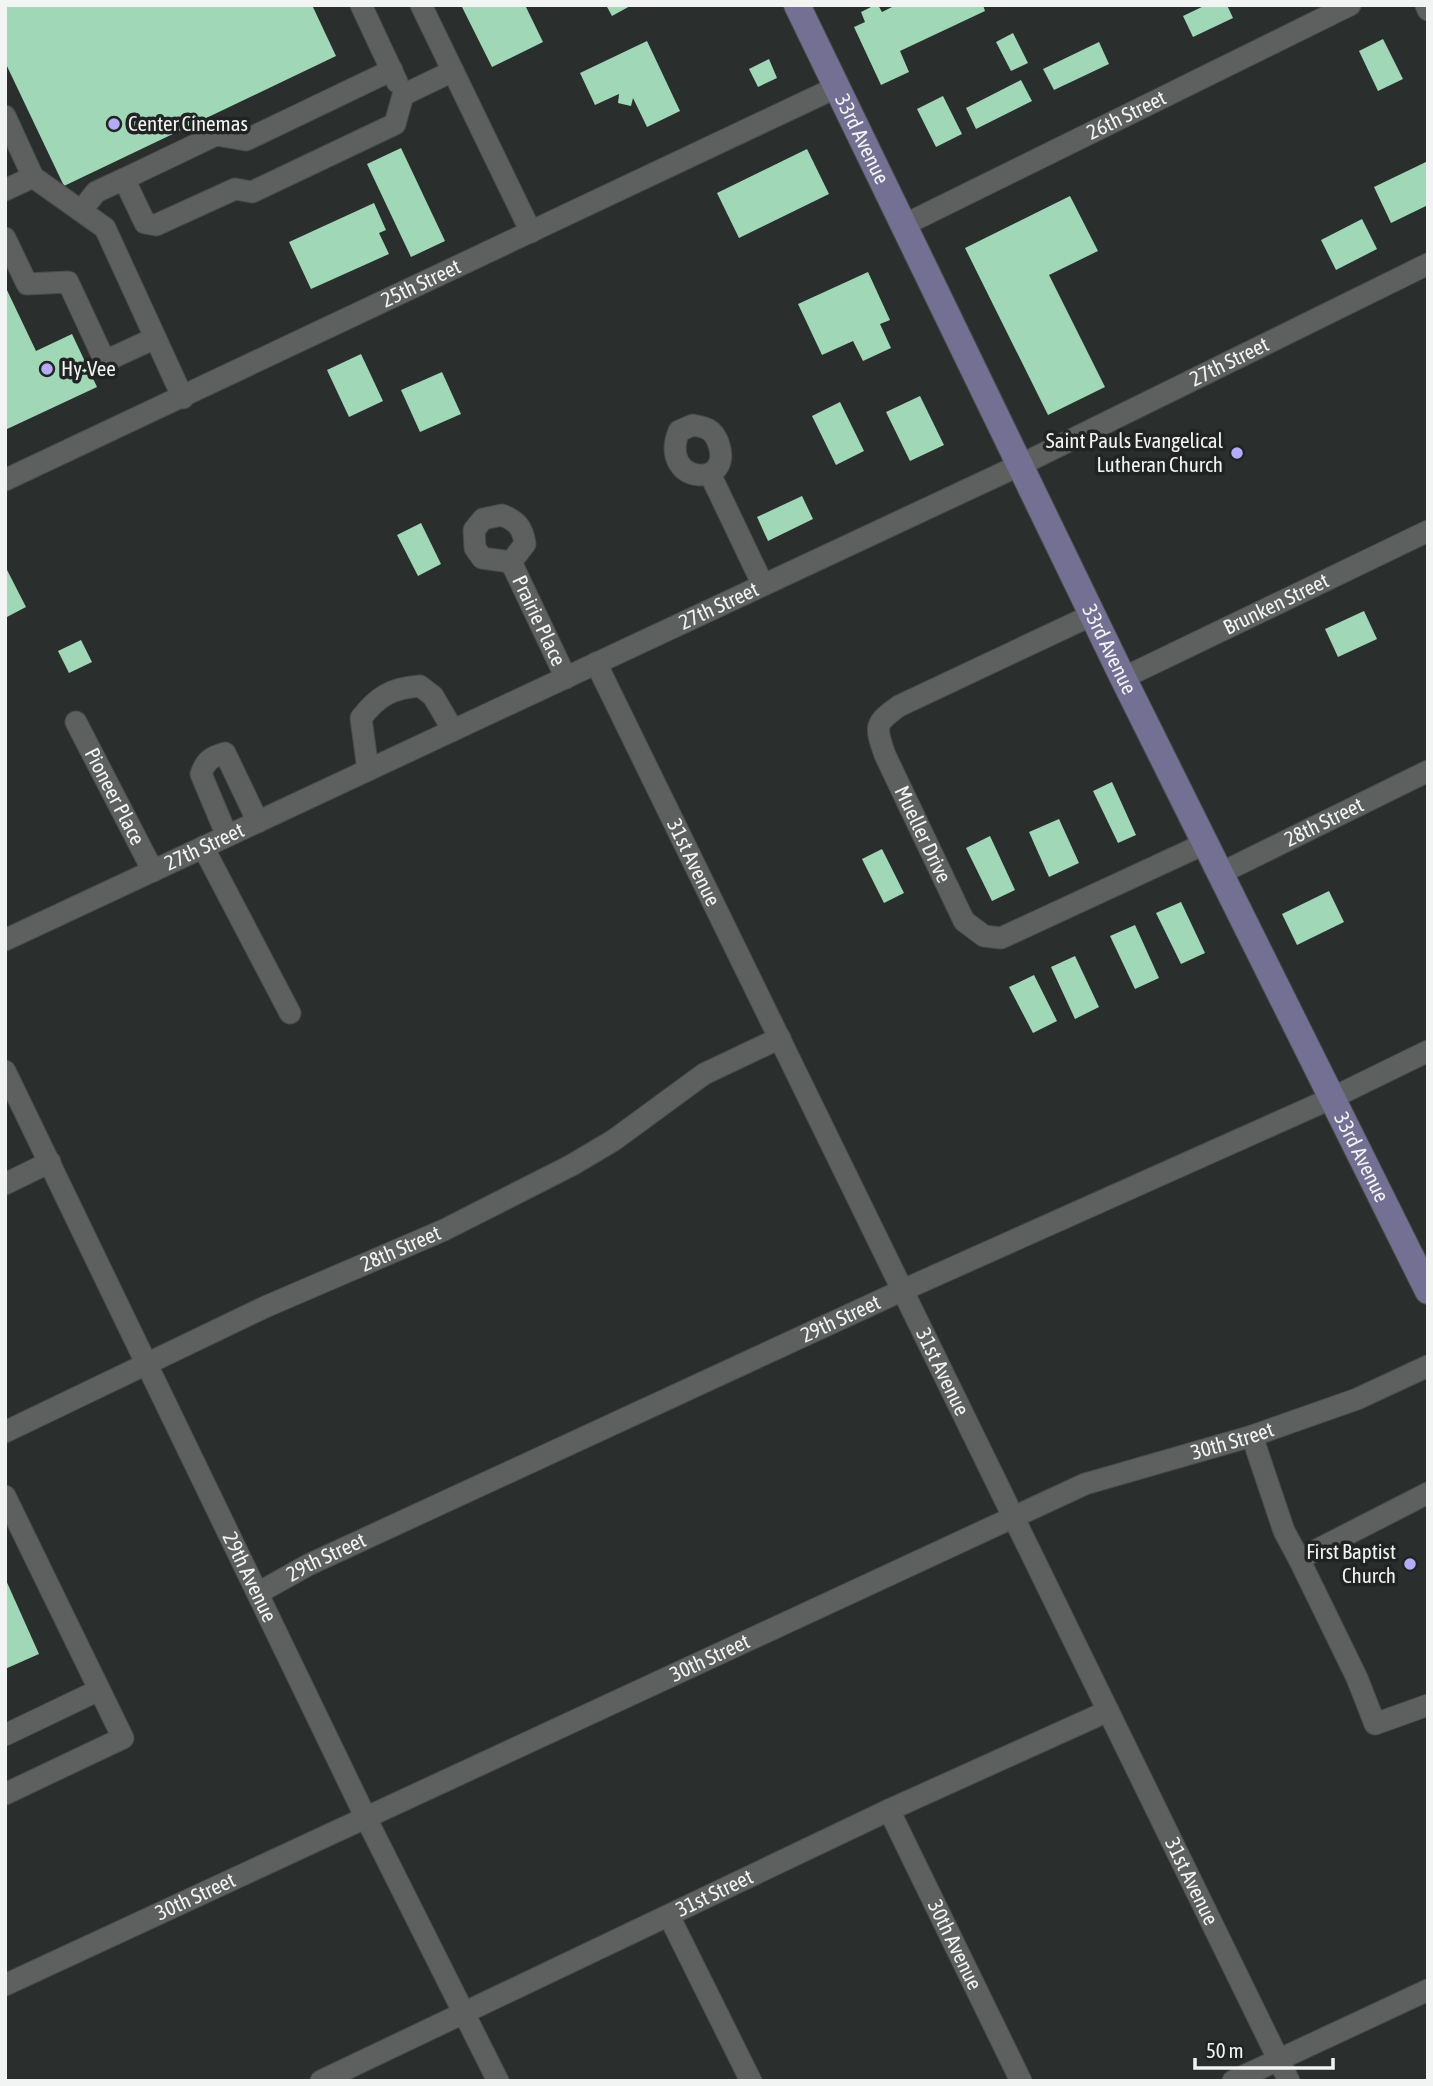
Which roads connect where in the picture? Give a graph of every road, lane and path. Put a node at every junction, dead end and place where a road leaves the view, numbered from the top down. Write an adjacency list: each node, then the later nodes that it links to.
1 (361, 5): 7 (street)
2 (421, 5): 8 (street)
3 (797, 5): 9 (main road, 33rd Avenue)
4 (1350, 5): 16 (street, 26th Street)
5 (1426, 5): 6 (street)
6 (1428, 10)
7 (392, 70): 10 (street); 13 (street)
8 (453, 71): 10 (street); 17 (street)
9 (836, 87): 16 (main road, 33rd Avenue); 17 (street, 25th Street)
10 (403, 95): 13 (street)
11 (5, 116): 12 (street)
12 (33, 177): 14 (street); 15 (street)
13 (124, 178): 15 (street)
14 (5, 190)
15 (81, 211): 20 (street)
16 (904, 225): 22 (main road, 33rd Avenue)
17 (531, 232): 21 (street, 25th Street)
18 (5, 238): 20 (street)
19 (1428, 264): 22 (street, 27th Street)
20 (155, 338): 21 (street)
21 (183, 398): 24 (street, 25th Street)
22 (1020, 465): 27 (street, 27th Street); 28 (main road, 33rd Avenue)
23 (710, 474): 27 (street)
24 (5, 480)
25 (1428, 531): 31 (street, Brunken Street)
26 (511, 562): 30 (street, Prairie Place)
27 (763, 585): 29 (street, 27th Street)
28 (1092, 615): 31 (main road, 33rd Avenue); 38 (street, Mueller Drive)
29 (596, 663): 30 (street, 27th Street); 44 (street, 31st Avenue)
30 (566, 678): 33 (street, 27th Street)
31 (1123, 678): 38 (main road, 33rd Avenue)
32 (76, 722): 40 (street, Pioneer Place)
33 (453, 730): 34 (street, 27th Street); 34 (street)
34 (368, 770): 36 (street, 27th Street)
35 (1428, 771): 41 (street, 28th Street)
36 (258, 821): 37 (street, 27th Street); 37 (street)
37 (227, 836): 39 (street, 27th Street)
38 (1204, 844): 41 (main road, 33rd Avenue)
39 (203, 847): 40 (street, 27th Street); 43 (street)
40 (153, 871): 42 (street, 27th Street)
41 (1219, 874): 47 (main road, 33rd Avenue)
42 (5, 940)
43 (290, 1013)
44 (780, 1038): 50 (street, 31st Avenue); 52 (street, 28th Street)
45 (1428, 1051): 47 (street, 29th Street)
46 (5, 1070): 48 (street, 29th Avenue)
47 (1330, 1099): 50 (street, 29th Street); 51 (main road, 33rd Avenue)
48 (50, 1162): 49 (street); 52 (street, 29th Avenue)
49 (5, 1184)
50 (902, 1290): 58 (street, 31st Avenue); 60 (street, 29th Street)
51 (1428, 1291)
52 (148, 1364): 54 (street, 28th Street); 60 (street, 29th Avenue)
53 (1428, 1366): 55 (street, 30th Street)
54 (5, 1432)
55 (1252, 1436): 58 (street, 30th Street); 59 (street)
56 (1428, 1493): 59 (street)
57 (5, 1496): 61 (street)
58 (1015, 1519): 63 (street, 31st Avenue); 67 (street, 30th Street)
59 (1298, 1559): 62 (street)
60 (258, 1592): 67 (street, 29th Avenue)
61 (99, 1690): 64 (street); 65 (street)
62 (1428, 1705)
63 (1108, 1711): 66 (street, 31st Street); 72 (street, 31st Avenue)
64 (5, 1735)
65 (5, 1794)
66 (889, 1810): 68 (street, 31st Street); 76 (street, 30th Avenue)
67 (366, 1818): 69 (street, 30th Street); 71 (street, 29th Avenue)
68 (669, 1916): 71 (street, 31st Street); 75 (street)
69 (5, 1985)
70 (1428, 1990): 72 (street)
71 (464, 2014): 73 (street, 31st Street); 74 (street, 29th Avenue)
72 (1279, 2060): 77 (street); 78 (street, 31st Avenue)
73 (321, 2081)
74 (498, 2081)
75 (751, 2081)
76 (1021, 2081)
77 (1233, 2081)
78 (1289, 2081)

